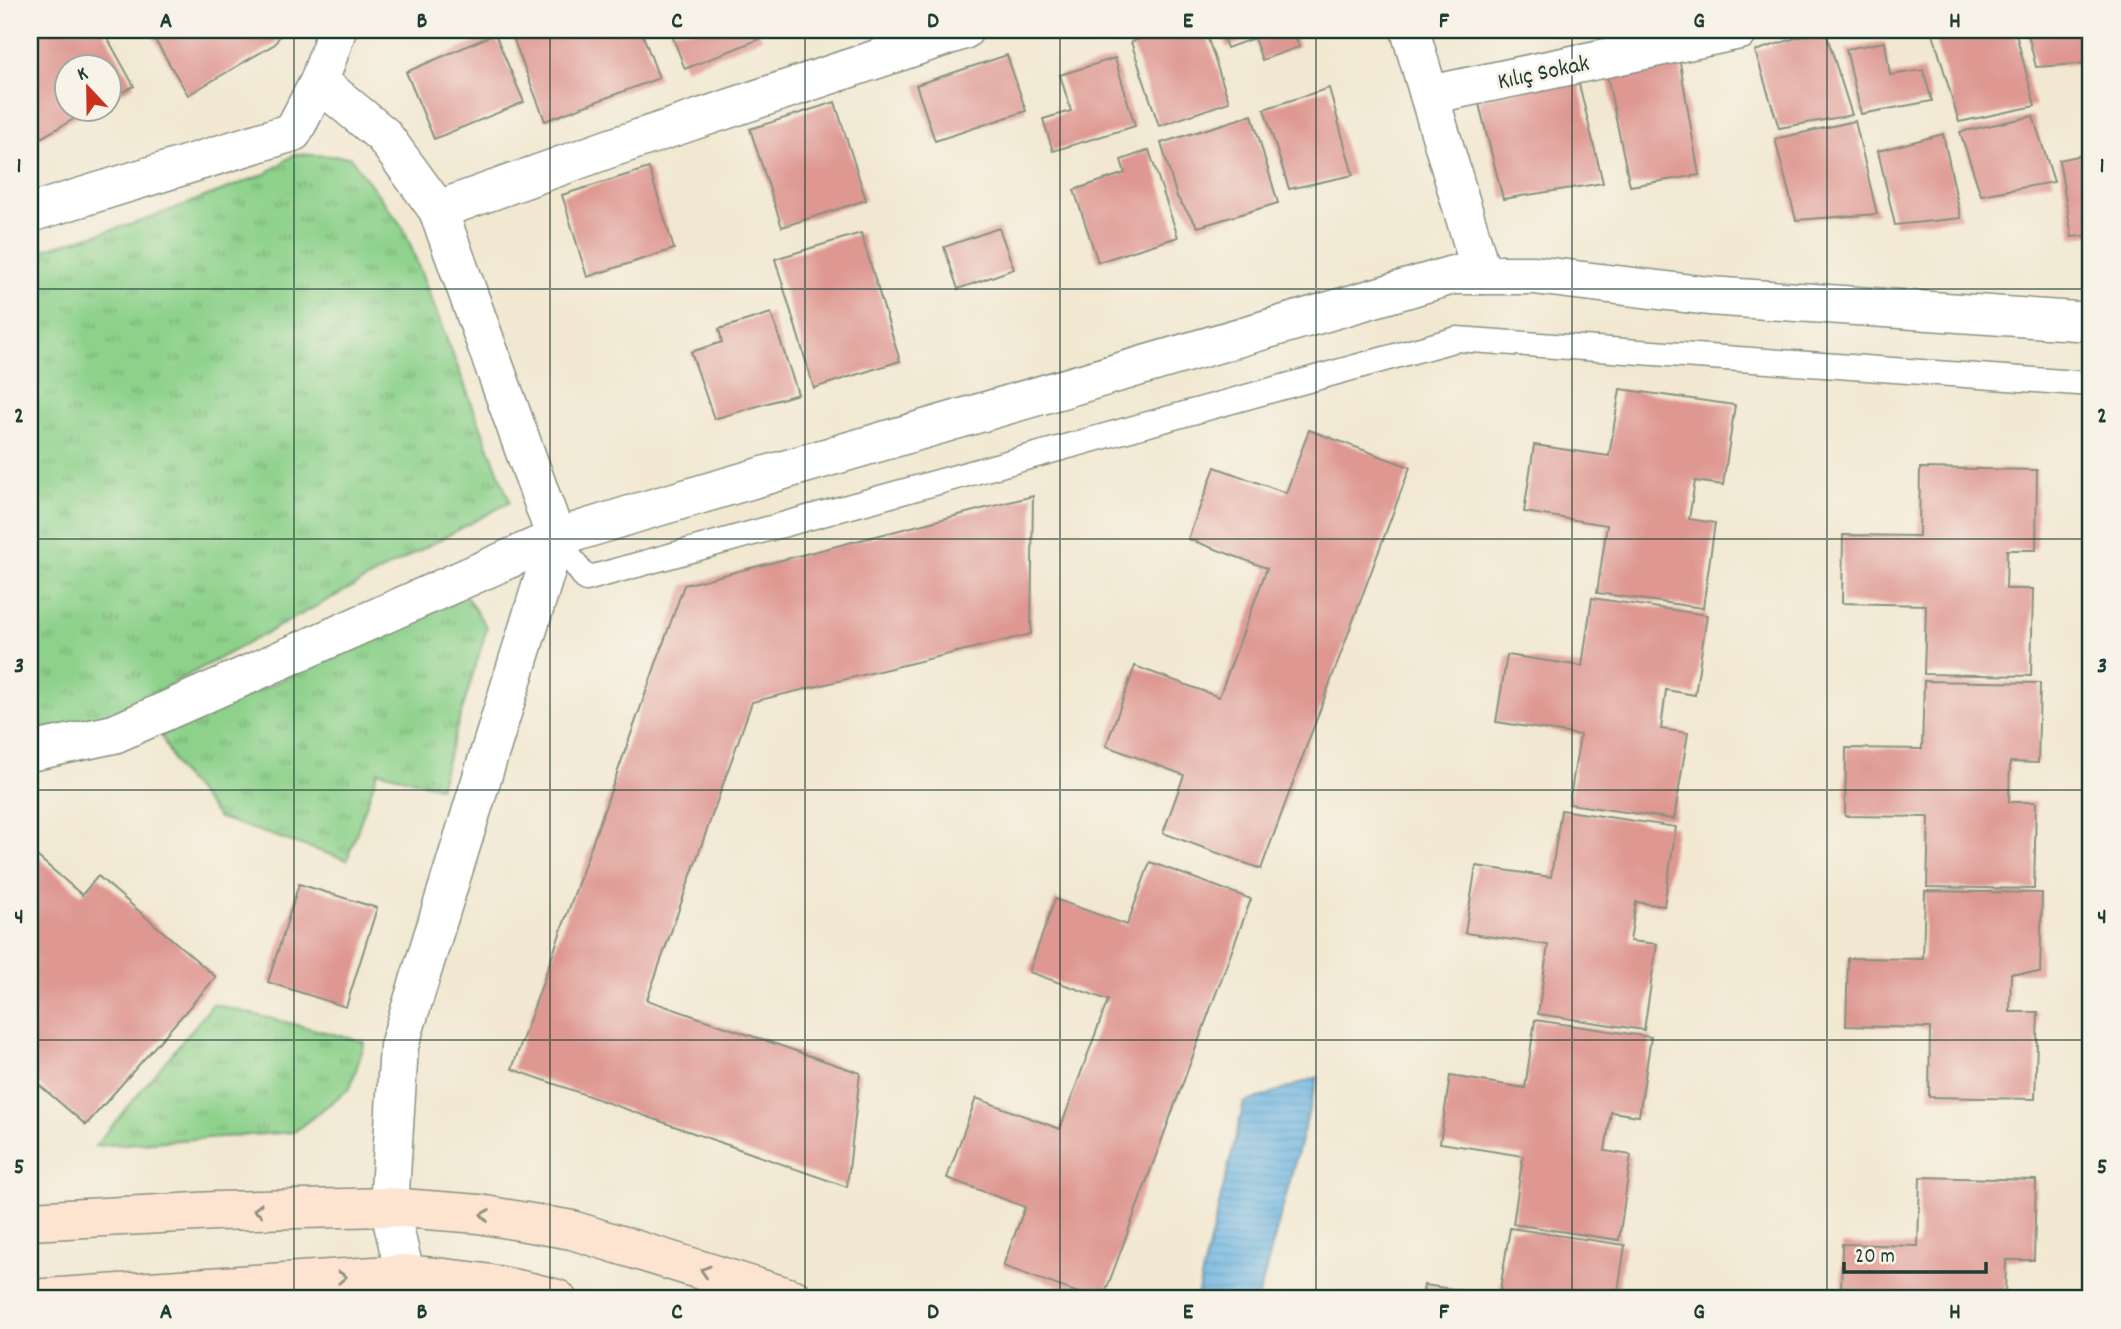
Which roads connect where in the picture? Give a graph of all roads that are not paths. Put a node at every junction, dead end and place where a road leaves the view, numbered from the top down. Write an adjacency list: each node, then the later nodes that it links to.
1 (337, 30): 5 (street)
2 (964, 30): 7 (street)
3 (1410, 30): 6 (street)
4 (1740, 30): 6 (street, Kılıç Sokak)
5 (319, 82): 7 (street); 8 (street)
6 (1429, 95): 9 (street)
7 (438, 210): 12 (street)
8 (30, 213)
9 (1482, 275): 10 (street); 12 (street)
10 (2091, 322)
11 (2091, 384): 12 (lane)
12 (556, 538): 13 (street); 14 (street)
13 (30, 752)
14 (389, 1207): 15 (street, one-way to 15); 16 (street); 19 (street, one-way to 14)
15 (30, 1221)
16 (410, 1287): 17 (street, one-way to 16); 18 (street)
17 (30, 1299)
18 (557, 1299)
19 (794, 1299)

